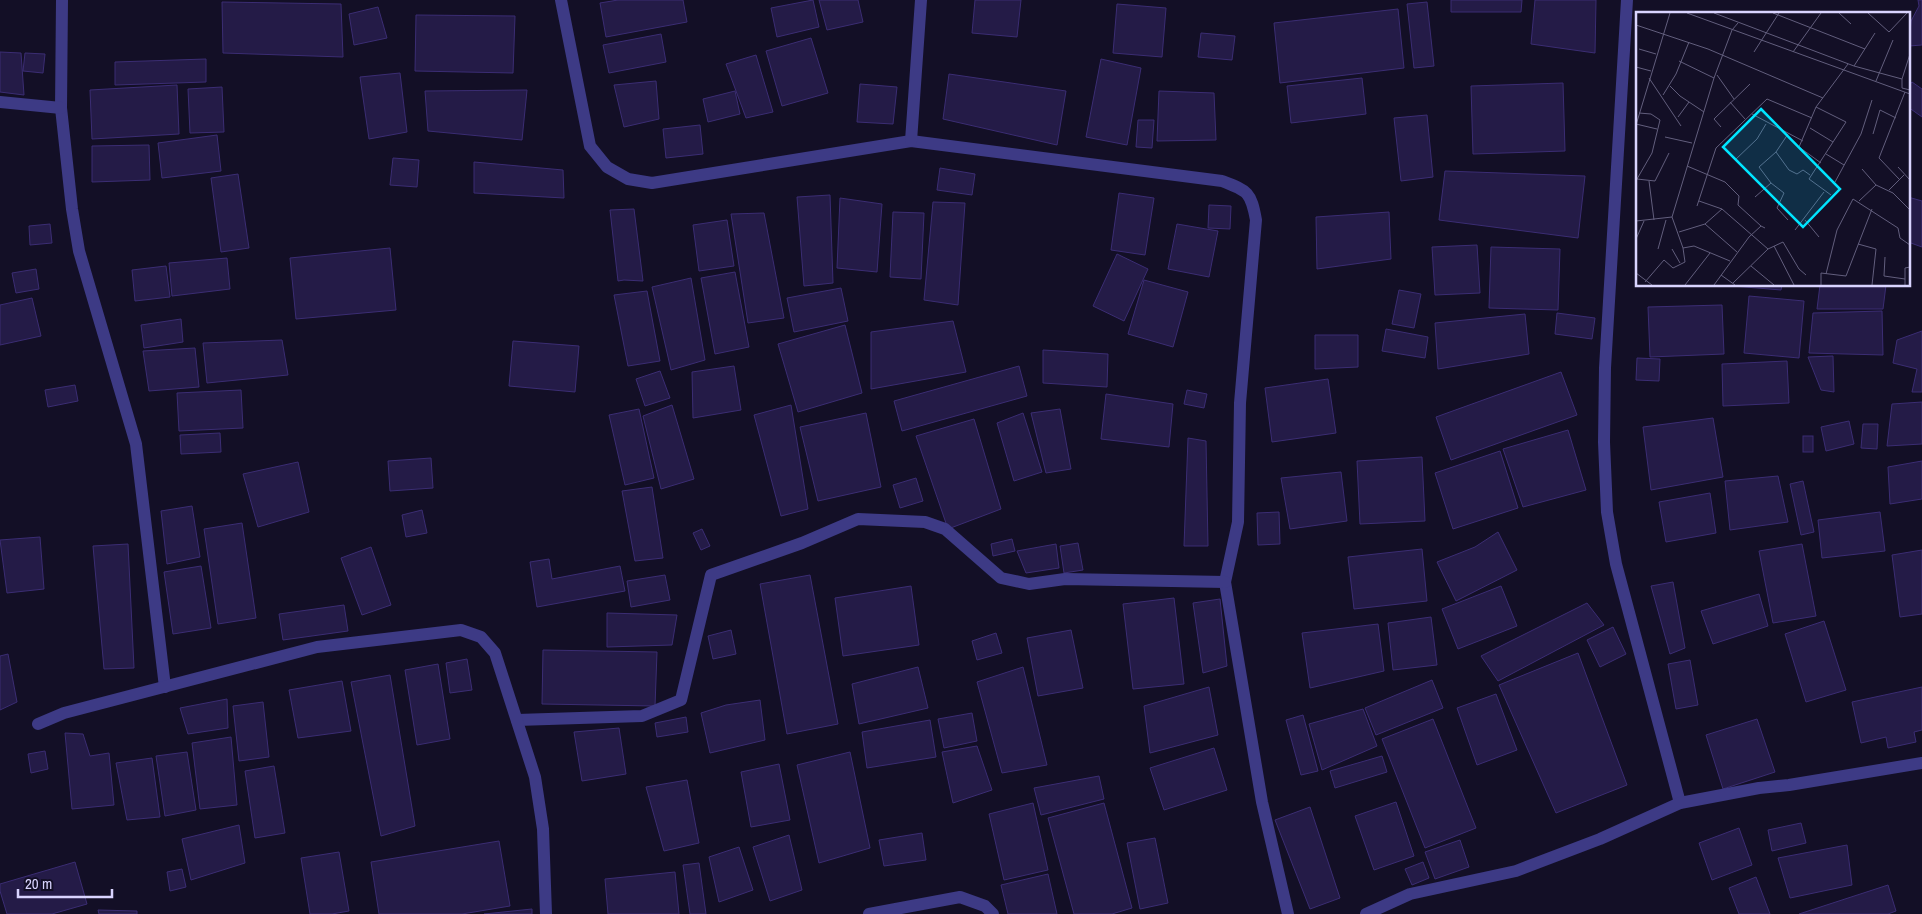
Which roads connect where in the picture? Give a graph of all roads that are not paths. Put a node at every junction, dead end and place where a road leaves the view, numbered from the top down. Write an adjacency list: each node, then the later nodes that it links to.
1 (62, 0): 6 (street)
2 (561, 0): 7 (street)
3 (921, 0): 7 (street)
4 (1627, 0): 13 (street)
5 (0, 102): 6 (street)
6 (61, 108): 9 (street)
7 (911, 141): 8 (street)
8 (1224, 582): 10 (street); 17 (street)
9 (164, 687): 10 (street); 11 (street)
10 (517, 720): 14 (street)
11 (38, 724)
12 (1922, 763): 13 (street)
13 (1680, 803): 18 (street)
14 (546, 914)
15 (869, 914): 16 (street)
16 (993, 914)
17 (1288, 914)
18 (1366, 914)

